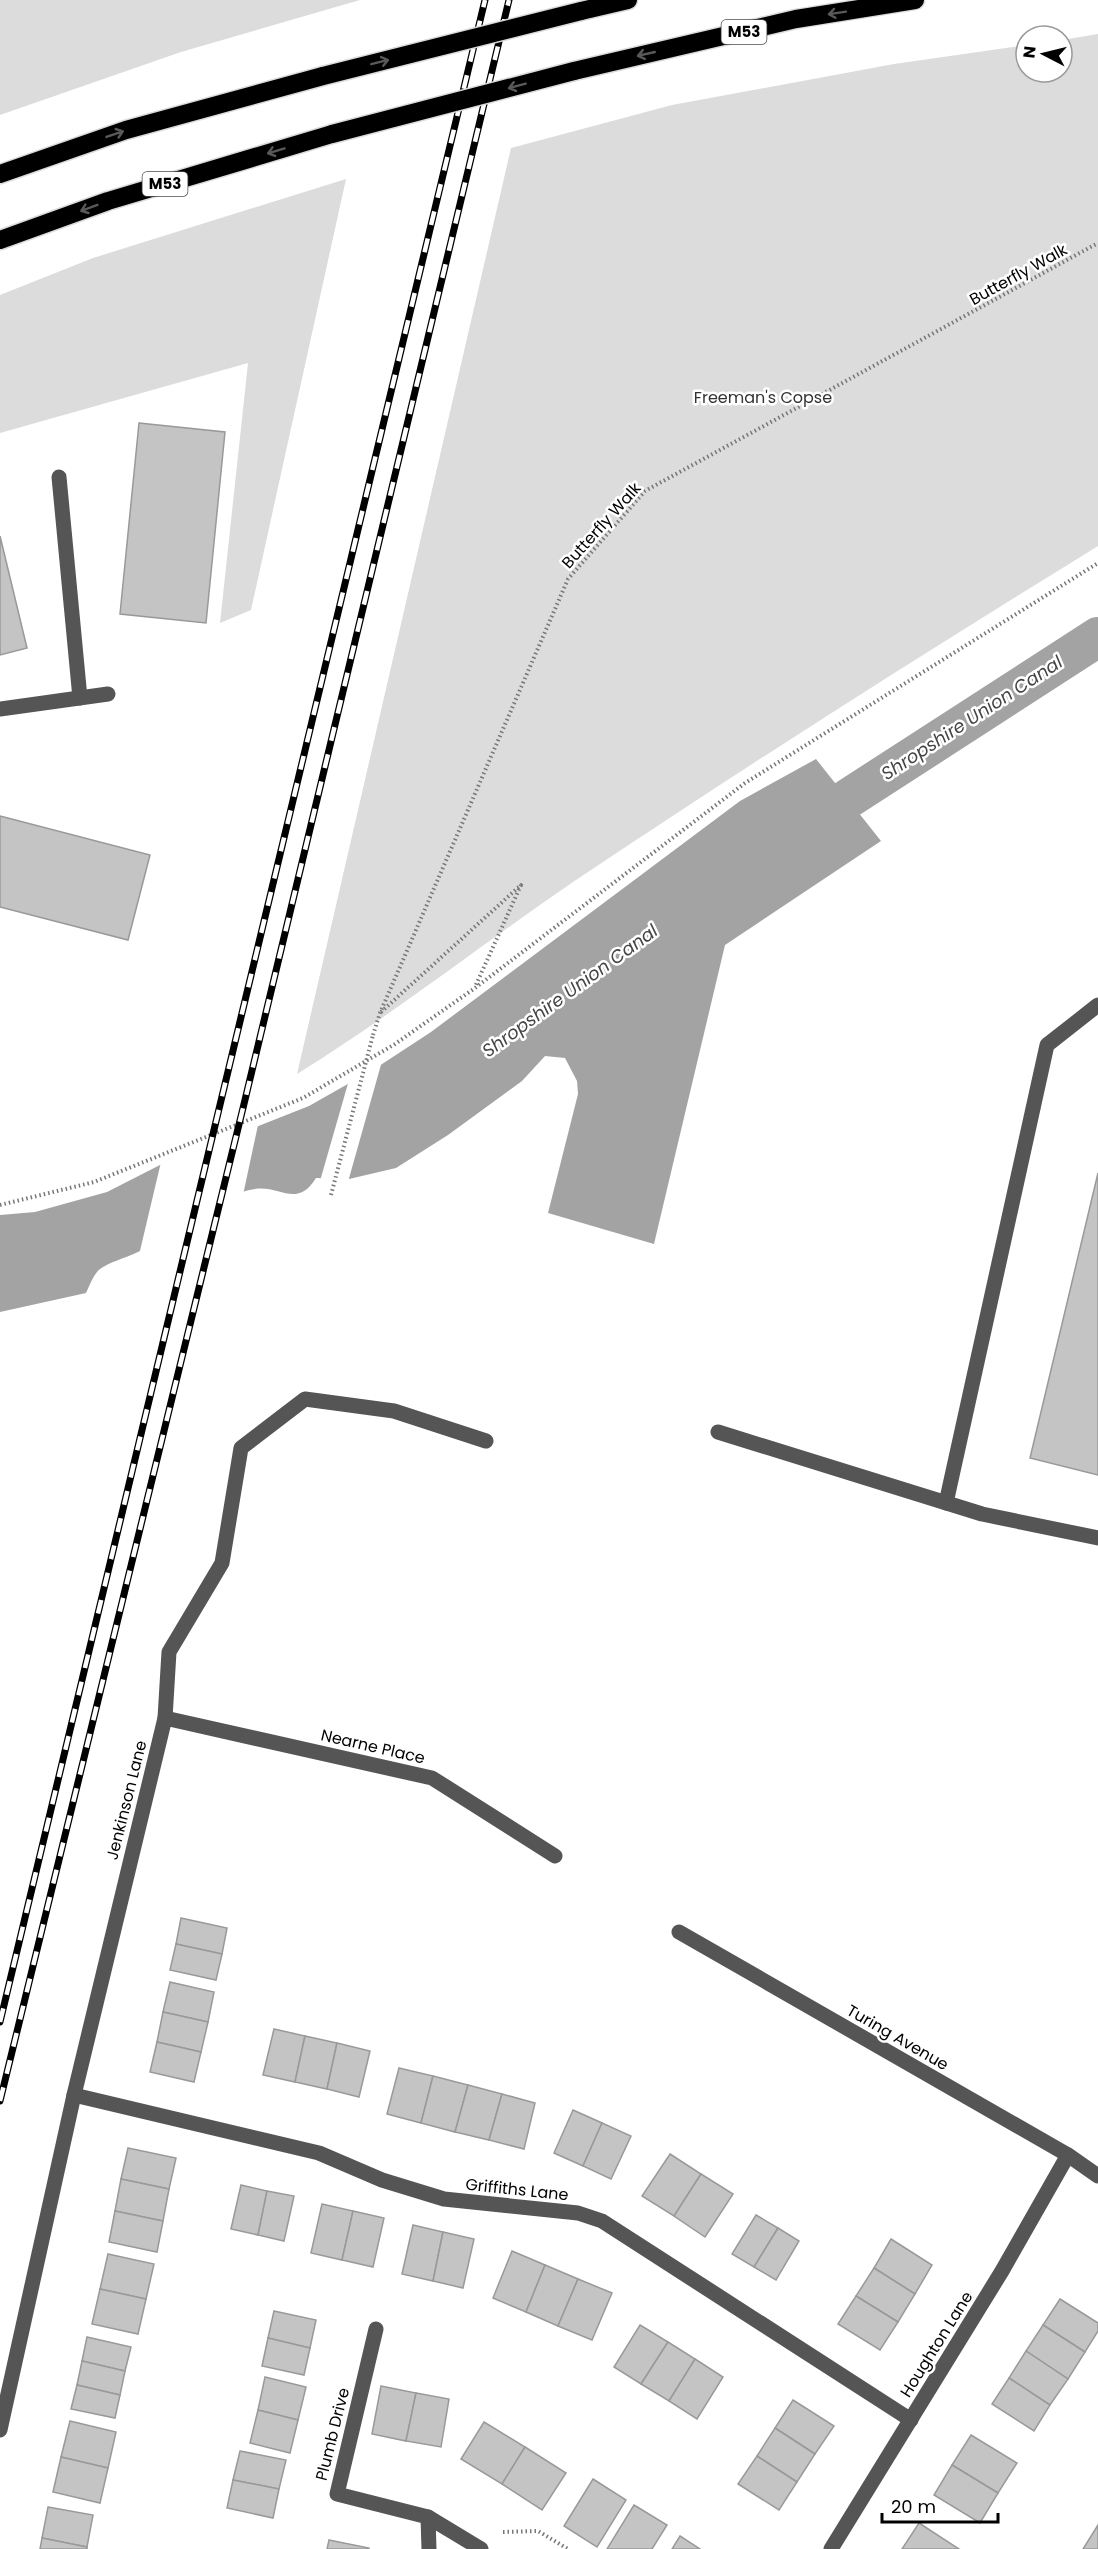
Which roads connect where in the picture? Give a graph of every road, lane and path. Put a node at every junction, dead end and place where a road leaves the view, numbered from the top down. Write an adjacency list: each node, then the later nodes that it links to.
1 (628, 0): 3 (highway, one-way to 1, bridge)
2 (915, 0): 4 (highway, M53, one-way to 4, bridge)
3 (0, 174)
4 (0, 240)
5 (1098, 243): 13 (path, Butterfly Walk)
6 (59, 477): 9 (street)
7 (1098, 563): 11 (path)
8 (108, 694): 9 (street)
9 (80, 698): 10 (street)
10 (0, 709)
11 (475, 988): 13 (path, Butterfly Walk); 15 (path)
12 (1098, 1005): 18 (street)
13 (380, 1013): 14 (path, Butterfly Walk, bridge)
14 (331, 1195)
15 (0, 1205)
16 (718, 1432): 18 (street)
17 (486, 1441): 20 (street, Jenkinson Lane)
18 (946, 1503): 19 (street)
19 (1098, 1538)
20 (165, 1718): 21 (street, Nearne Place); 23 (street, Jenkinson Lane)
21 (555, 1856)
22 (679, 1932): 24 (street, Turing Avenue)
23 (74, 2094): 27 (street, Griffiths Lane); 28 (street, Jenkinson Lane)
24 (1068, 2155): 25 (street, Turing Avenue); 27 (street, Houghton Lane)
25 (1098, 2176)
26 (376, 2329): 29 (street, Plumb Drive)
27 (911, 2420): 33 (street, Houghton Lane)
28 (0, 2430)
29 (428, 2517): 30 (street); 31 (street)
30 (429, 2549)
31 (481, 2549): 32 (path)
32 (568, 2549)
33 (831, 2549)

